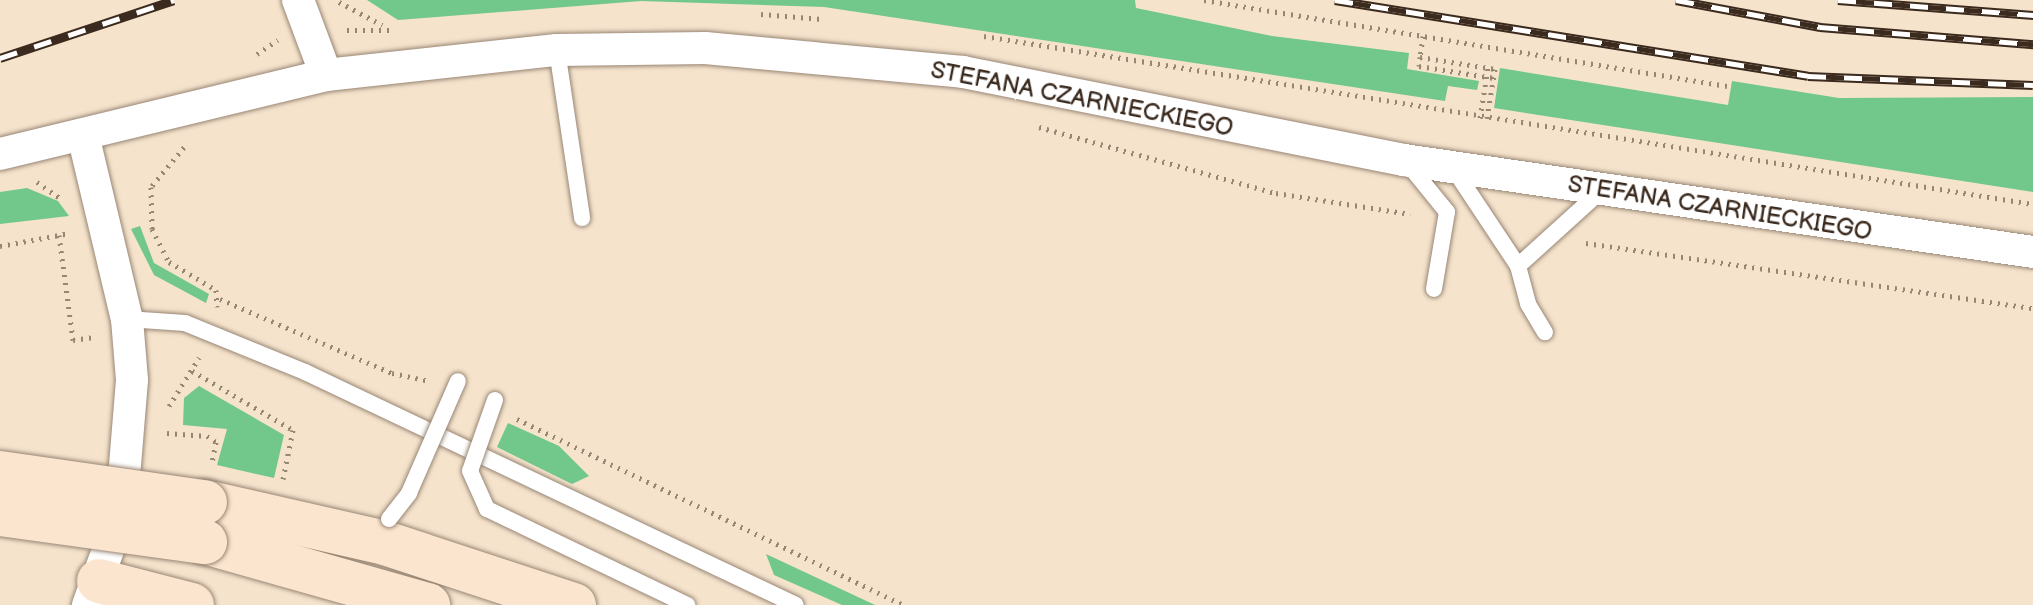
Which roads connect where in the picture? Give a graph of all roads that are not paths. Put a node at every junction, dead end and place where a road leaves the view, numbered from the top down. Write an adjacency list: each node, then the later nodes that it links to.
1 (298, 0): 3 (street)
2 (557, 50): 3 (street, STEFANA CZARNIECKIEGO); 6 (street, STEFANA CZARNIECKIEGO); 9 (lane)
3 (326, 75): 4 (street, STEFANA CZARNIECKIEGO)
4 (83, 135): 5 (street, STEFANA CZARNIECKIEGO); 13 (street)
5 (0, 154)
6 (1404, 160): 7 (street, STEFANA CZARNIECKIEGO); 12 (lane)
7 (1453, 168): 8 (street, STEFANA CZARNIECKIEGO); 11 (lane)
8 (1603, 189): 10 (street, STEFANA CZARNIECKIEGO); 11 (lane)
9 (582, 218)
10 (2033, 252)
11 (1518, 266): 14 (lane)
12 (1434, 289)
13 (109, 326): 21 (street); 26 (lane)
14 (1545, 332)
15 (452, 385): 20 (lane, bridge)
16 (495, 400): 25 (lane, bridge)
17 (0, 473): 19 (main road, bridge)
18 (0, 514): 19 (main road, bridge)
19 (205, 522): 20 (main road); 23 (main road)
20 (378, 529): 24 (main road)
21 (93, 593): 22 (main road)
22 (192, 605)
23 (428, 605)
24 (574, 605)
25 (687, 605)
26 (796, 605)

